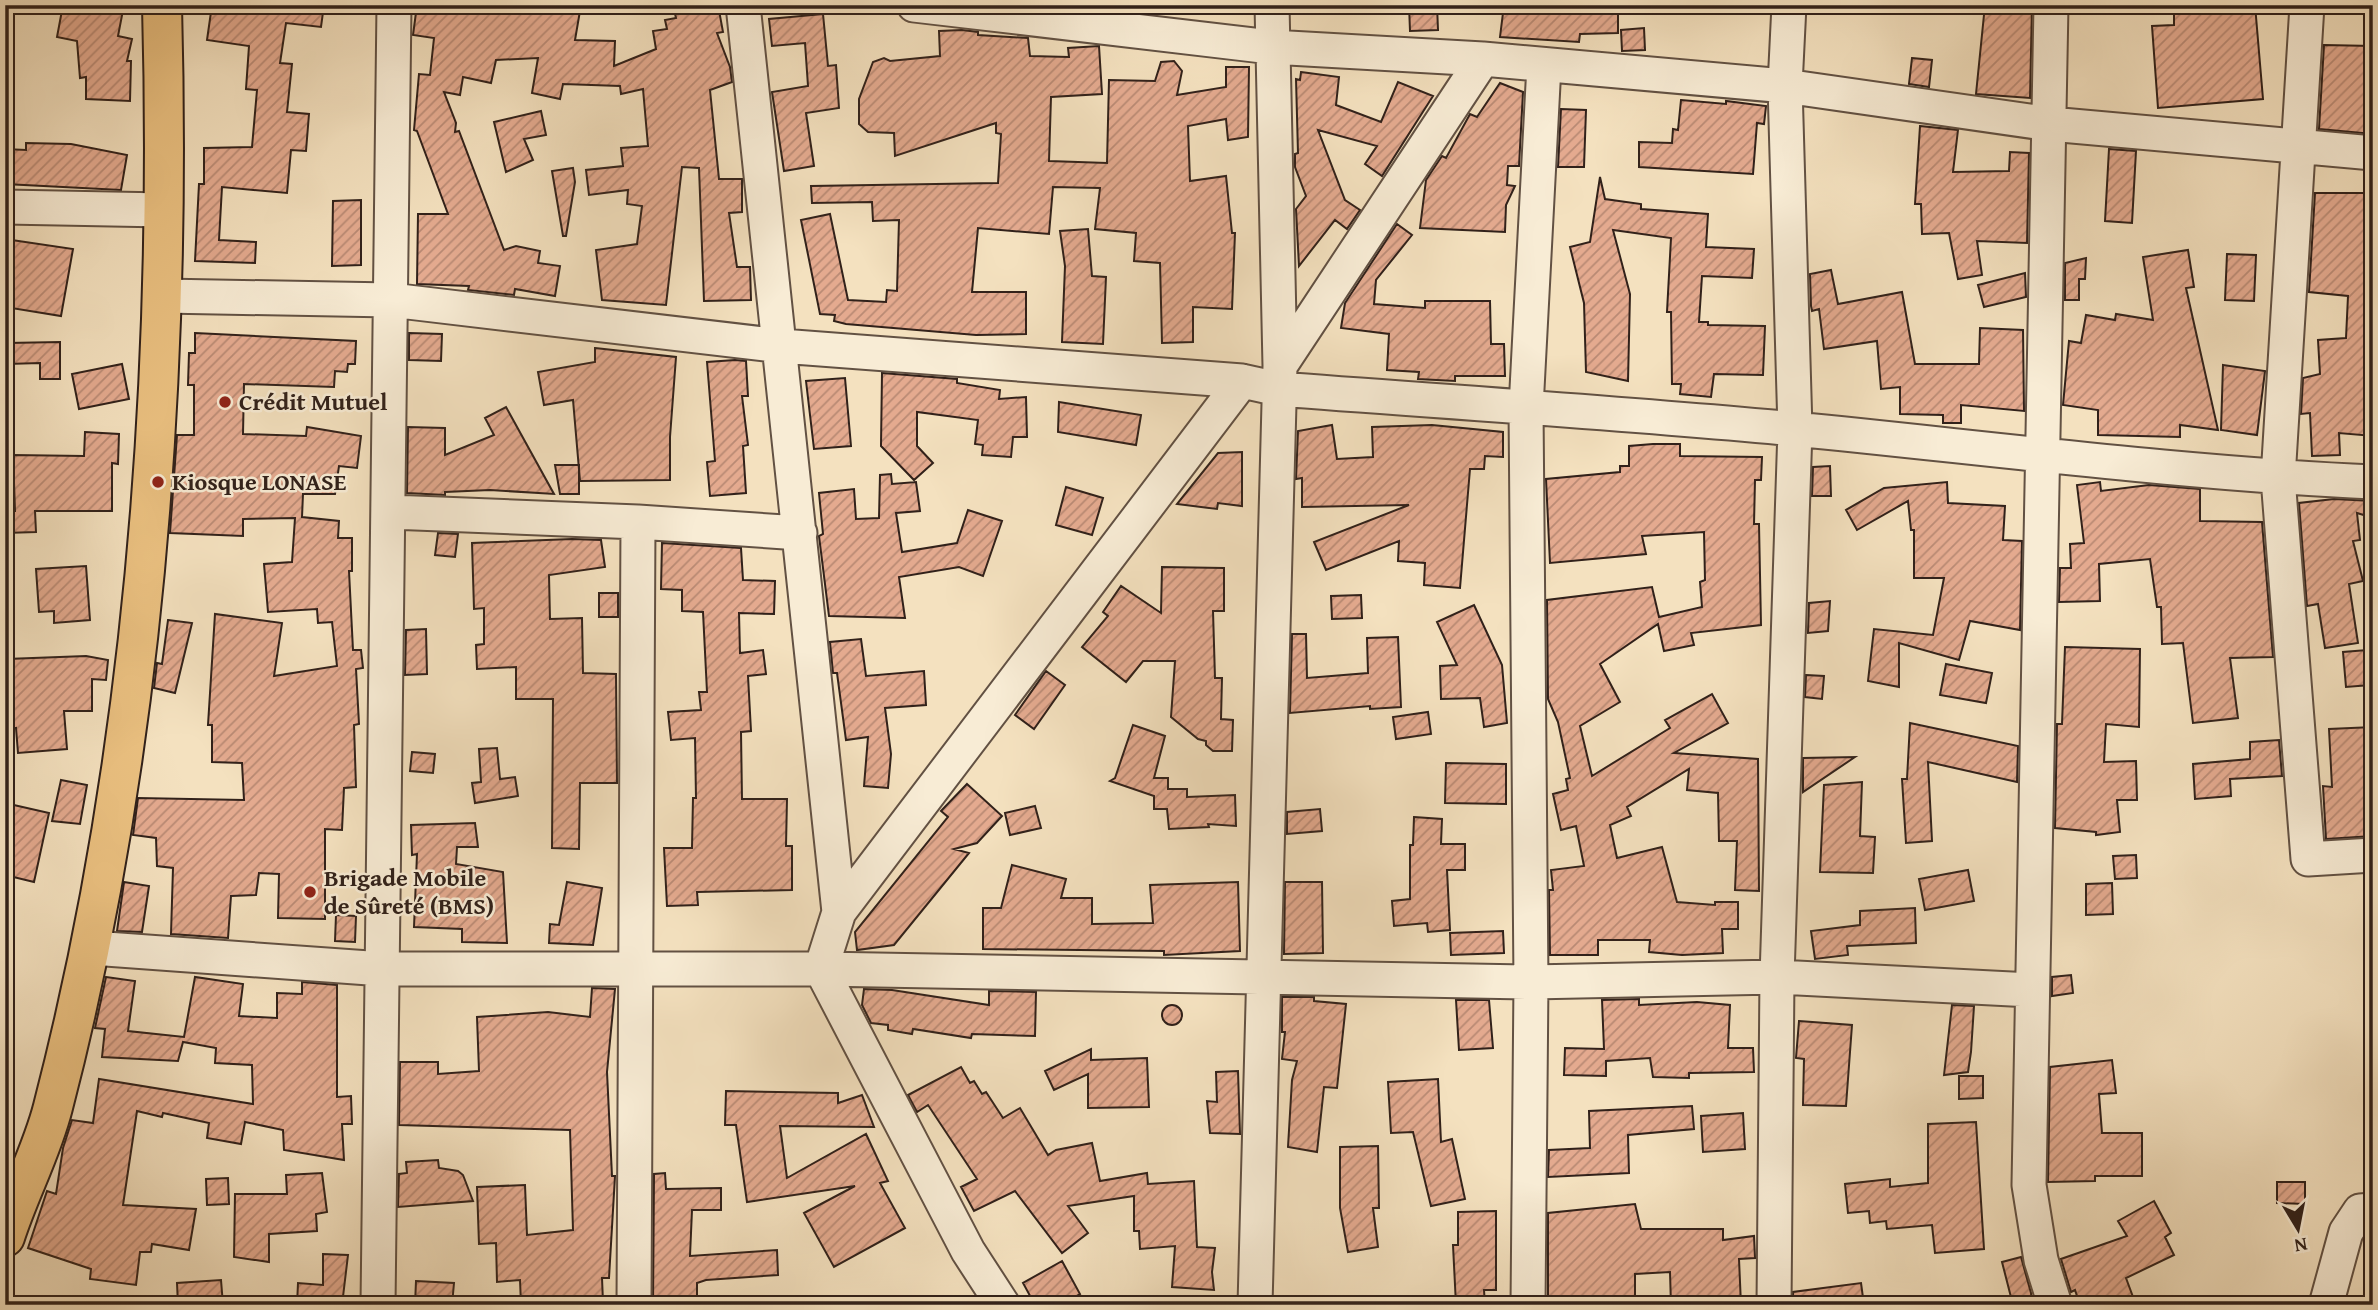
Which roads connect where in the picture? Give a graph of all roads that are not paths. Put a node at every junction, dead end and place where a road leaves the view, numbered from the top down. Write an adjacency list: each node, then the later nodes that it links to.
1 (162, 5): 17 (main road)
2 (394, 5): 19 (street)
3 (743, 5): 20 (street)
4 (914, 5): 9 (street)
5 (1272, 5): 9 (street)
6 (1789, 5): 12 (street)
7 (2051, 5): 13 (street)
8 (2307, 5): 14 (street)
9 (1271, 47): 10 (street); 21 (street)
10 (1483, 59): 11 (street); 21 (street)
11 (1545, 65): 12 (street); 23 (street)
12 (1785, 86): 13 (street); 24 (street)
13 (2050, 124): 14 (street); 25 (street)
14 (2300, 145): 15 (street); 26 (street)
15 (2373, 153)
16 (5, 207): 17 (street)
17 (165, 210): 18 (main road)
18 (163, 296): 19 (street); 33 (main road)
19 (391, 300): 20 (street); 28 (street)
20 (781, 346): 22 (street); 30 (street)
21 (1279, 377): 22 (street); 23 (street); 37 (street)
22 (1242, 381): 32 (street)
23 (1526, 408): 24 (street); 39 (street)
24 (1795, 429): 25 (street); 38 (street)
25 (2042, 457): 26 (street); 40 (street)
26 (2278, 478): 27 (street); 31 (street)
27 (2373, 482)
28 (390, 512): 29 (street); 35 (street)
29 (638, 522): 30 (street); 34 (street)
30 (800, 533): 32 (street)
31 (2373, 855)
32 (839, 912): 36 (street)
33 (92, 948): 35 (street); 42 (main road)
34 (637, 967): 35 (street); 36 (street); 44 (street)
35 (383, 969): 43 (street)
36 (821, 969): 37 (street); 45 (street)
37 (1262, 975): 39 (street); 46 (street)
38 (1777, 977): 39 (street); 40 (street); 48 (street)
39 (1531, 982): 47 (street)
40 (2031, 990): 49 (street)
41 (2373, 1210): 50 (street)
42 (5, 1237)
43 (378, 1305)
44 (634, 1305)
45 (1003, 1305)
46 (1255, 1305)
47 (1528, 1305)
48 (1774, 1305)
49 (2055, 1305)
50 (2326, 1305)

